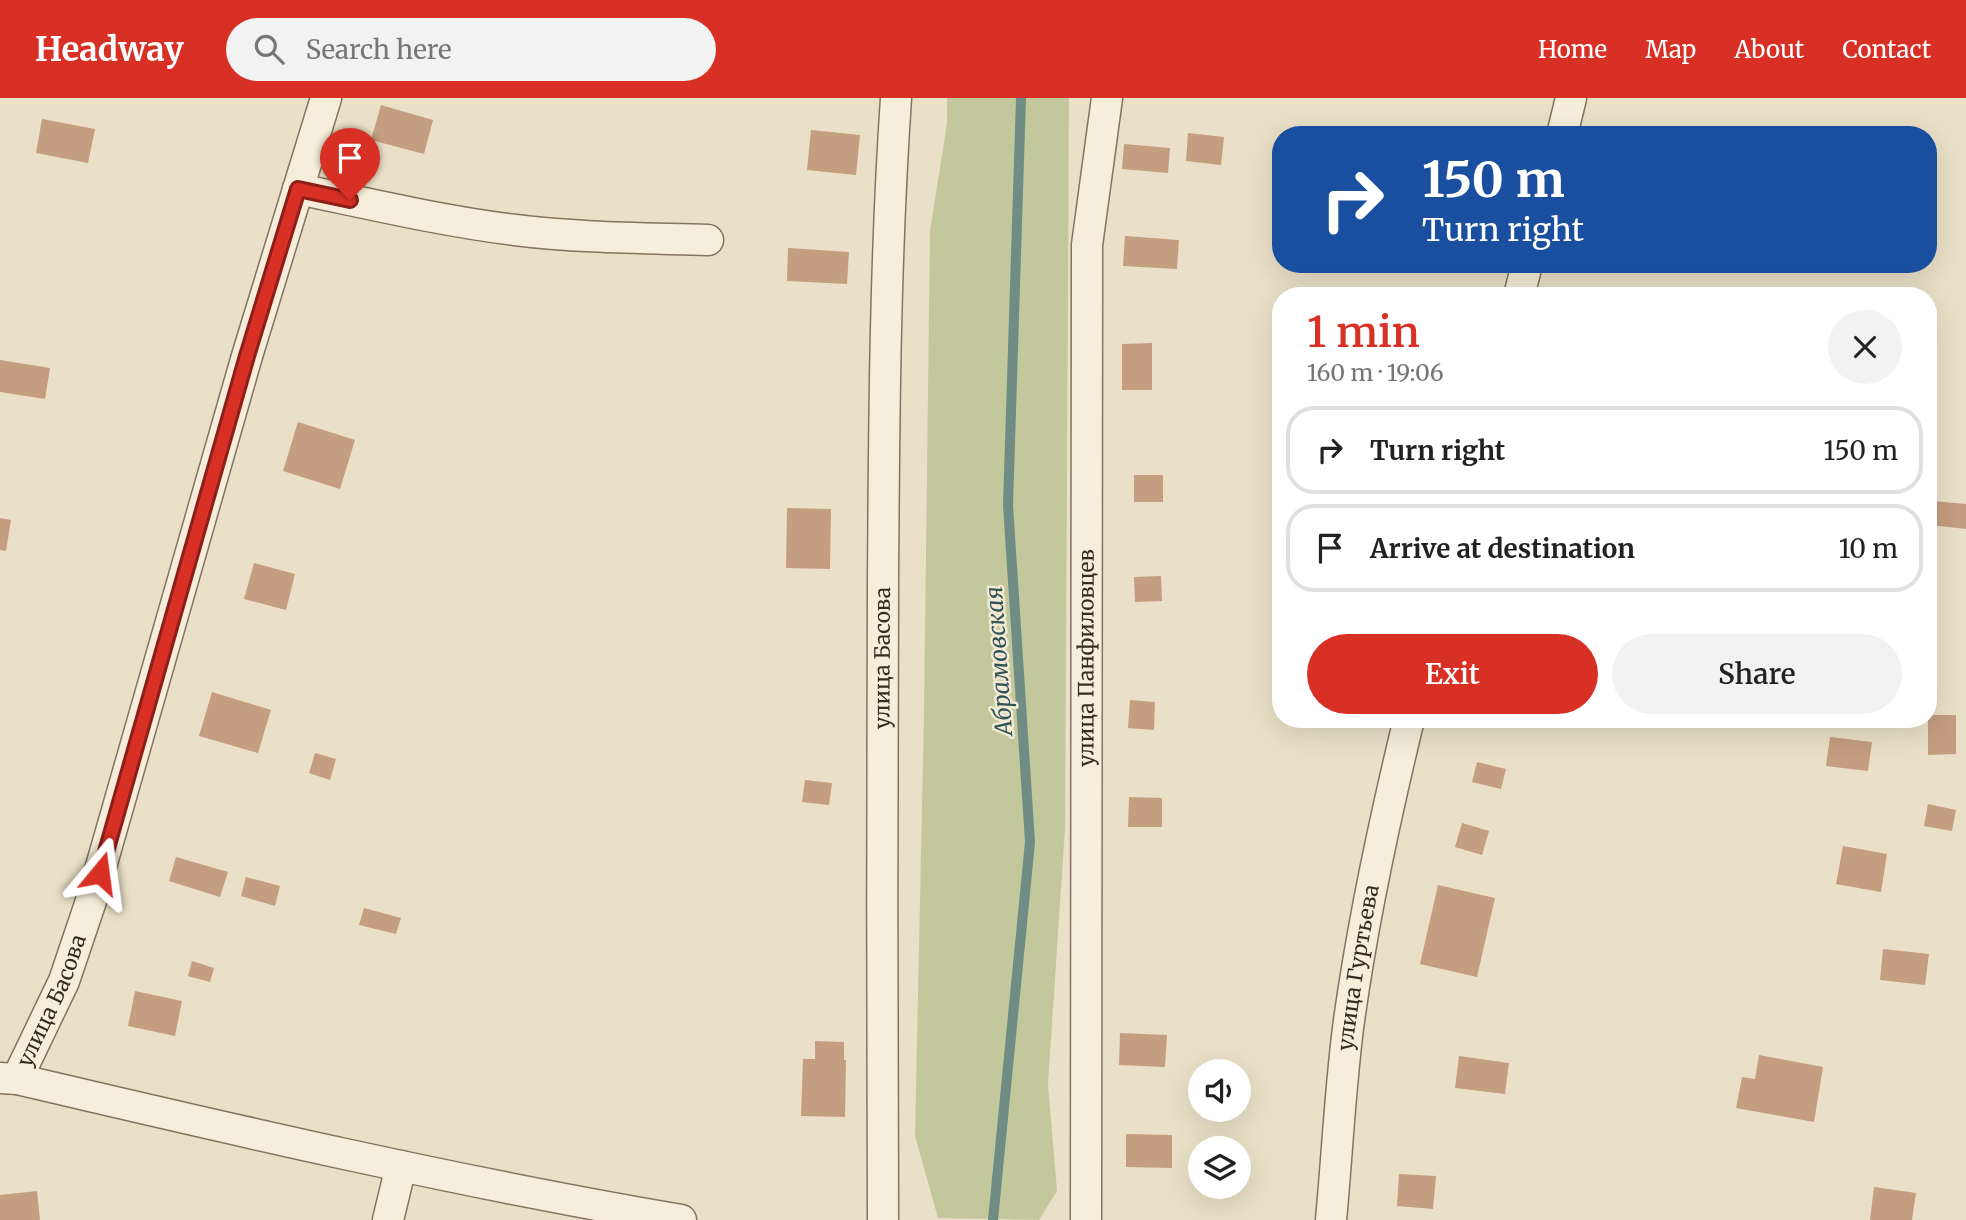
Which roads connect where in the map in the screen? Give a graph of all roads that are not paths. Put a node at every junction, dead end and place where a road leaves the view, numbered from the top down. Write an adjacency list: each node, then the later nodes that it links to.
1 (326, 98): 6 (street, улица Басова)
2 (896, 98): 13 (street, улица Басова)
3 (1107, 98): 14 (street, улица Панфиловцев)
4 (1571, 98): 5 (street)
5 (1564, 126)
6 (298, 189): 7 (street); 9 (street, улица Басова)
7 (709, 240)
8 (1407, 728): 15 (street, улица Гуртьева)
9 (9, 1079): 10 (street)
10 (401, 1167): 11 (street); 12 (street)
11 (388, 1220)
12 (681, 1220)
13 (883, 1220)
14 (1086, 1220)
15 (1331, 1220)

